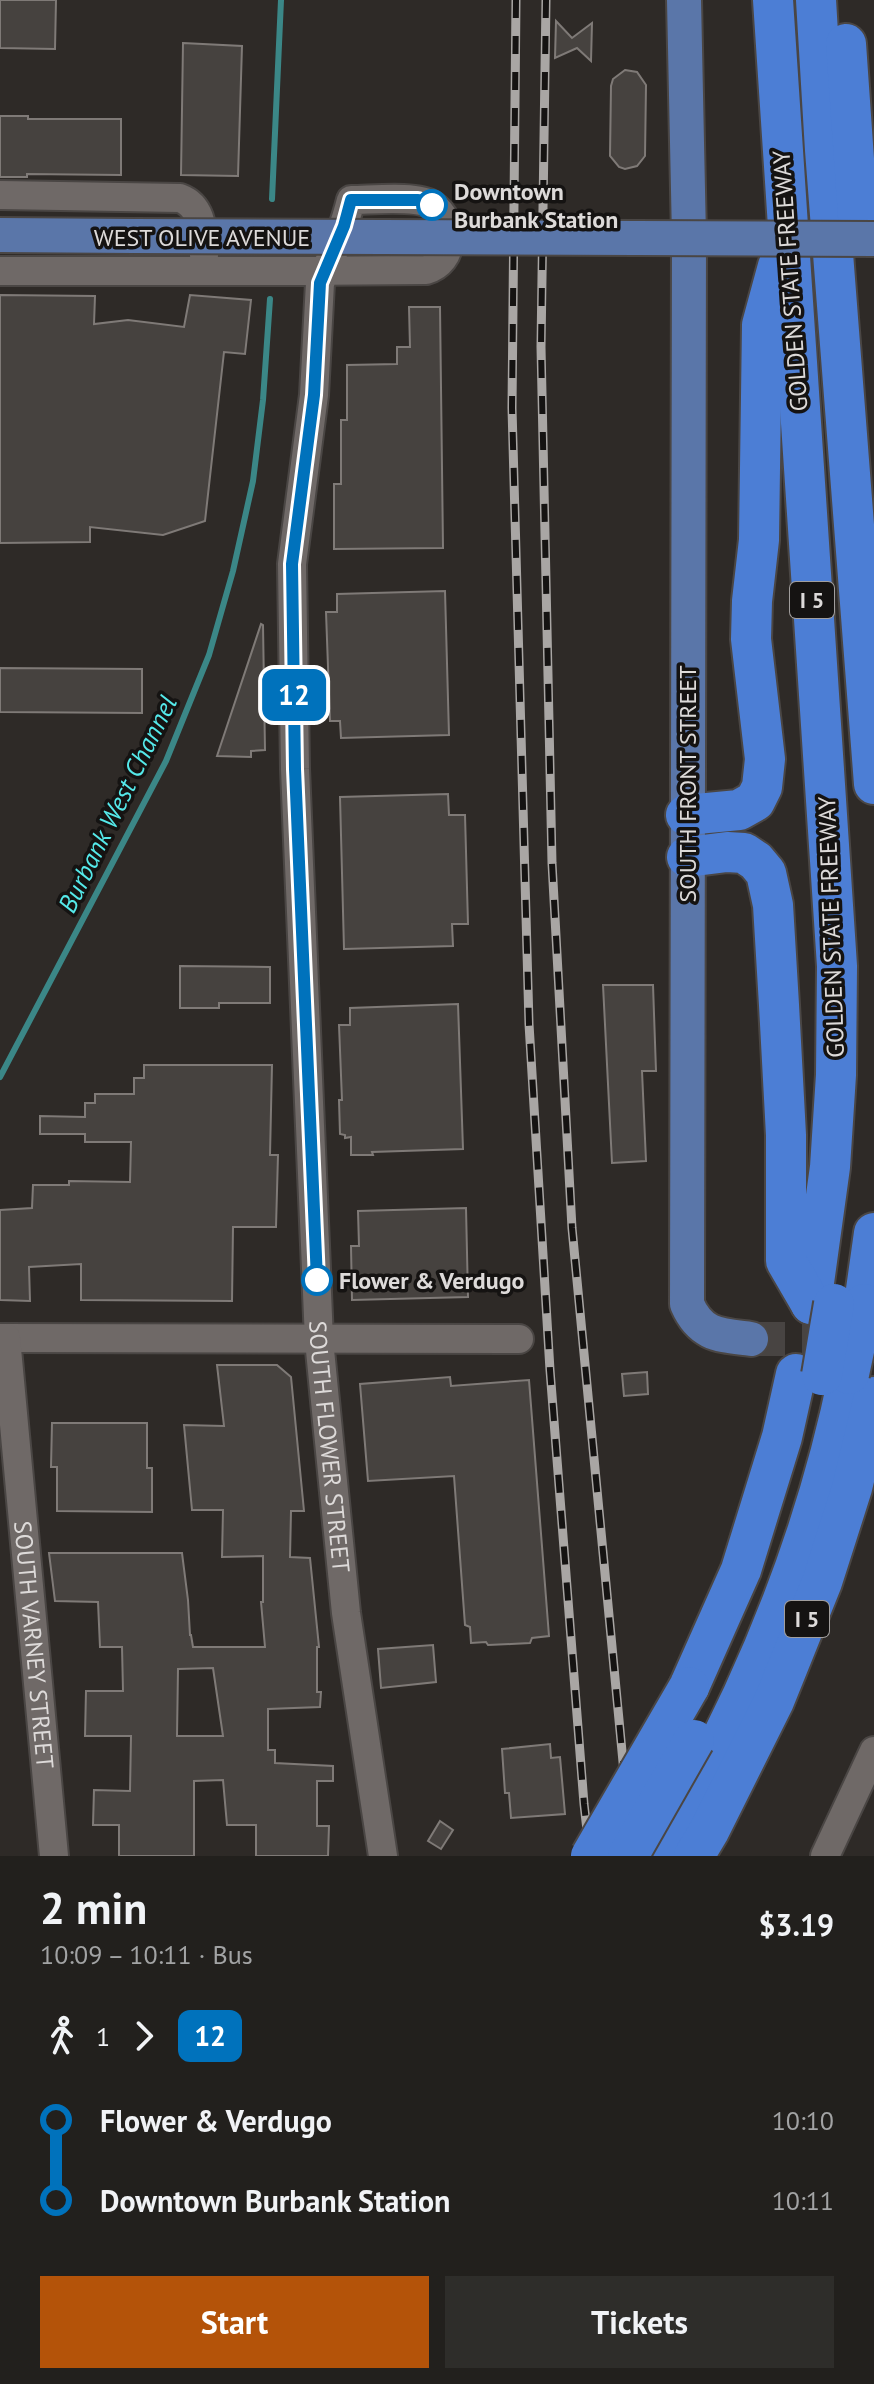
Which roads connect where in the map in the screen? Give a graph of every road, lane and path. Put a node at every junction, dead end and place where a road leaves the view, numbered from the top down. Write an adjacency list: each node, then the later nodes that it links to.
1 (684, 0): 10 (main road, SOUTH FRONT STREET)
2 (816, 0): 16 (highway)
3 (843, 0): 15 (highway)
4 (779, 7): 8 (highway, GOLDEN STATE FREEWAY / I 5)
5 (0, 195): 7 (street)
6 (348, 213): 7 (street); 12 (street, SOUTH FLOWER STREET); 12 (street)
7 (200, 216): 14 (street)
8 (787, 233): 17 (highway); 20 (highway, GOLDEN STATE FREEWAY / I 5)
9 (0, 235): 10 (main road, WEST OLIVE AVENUE, bridge)
10 (690, 238): 11 (main road, WEST OLIVE AVENUE, bridge); 17 (main road, SOUTH FRONT STREET)
11 (874, 239)
12 (326, 270): 14 (street); 24 (street, SOUTH FLOWER STREET)
13 (0, 271): 14 (street)
14 (192, 271)
15 (874, 447)
16 (874, 784)
17 (686, 815): 18 (main road, SOUTH FRONT STREET)
18 (687, 857): 20 (highway); 23 (main road, SOUTH FRONT STREET)
19 (874, 1233): 20 (highway)
20 (836, 1304): 25 (highway, GOLDEN STATE FREEWAY / I 5); 25 (highway, bridge)
21 (3, 1338): 24 (street); 29 (street, SOUTH VARNEY STREET)
22 (519, 1339): 24 (street)
23 (751, 1339)
24 (319, 1340): 30 (street, SOUTH FLOWER STREET)
25 (835, 1380): 27 (highway); 28 (highway, GOLDEN STATE FREEWAY / I 5); 31 (highway, GOLDEN STATE FREEWAY / I 5, bridge)
26 (874, 1751): 34 (street)
27 (698, 1759): 32 (highway, bridge); 33 (highway)
28 (701, 1843)
29 (54, 1856)
30 (383, 1856)
31 (591, 1856)
32 (628, 1856)
33 (657, 1856)
34 (825, 1856)

